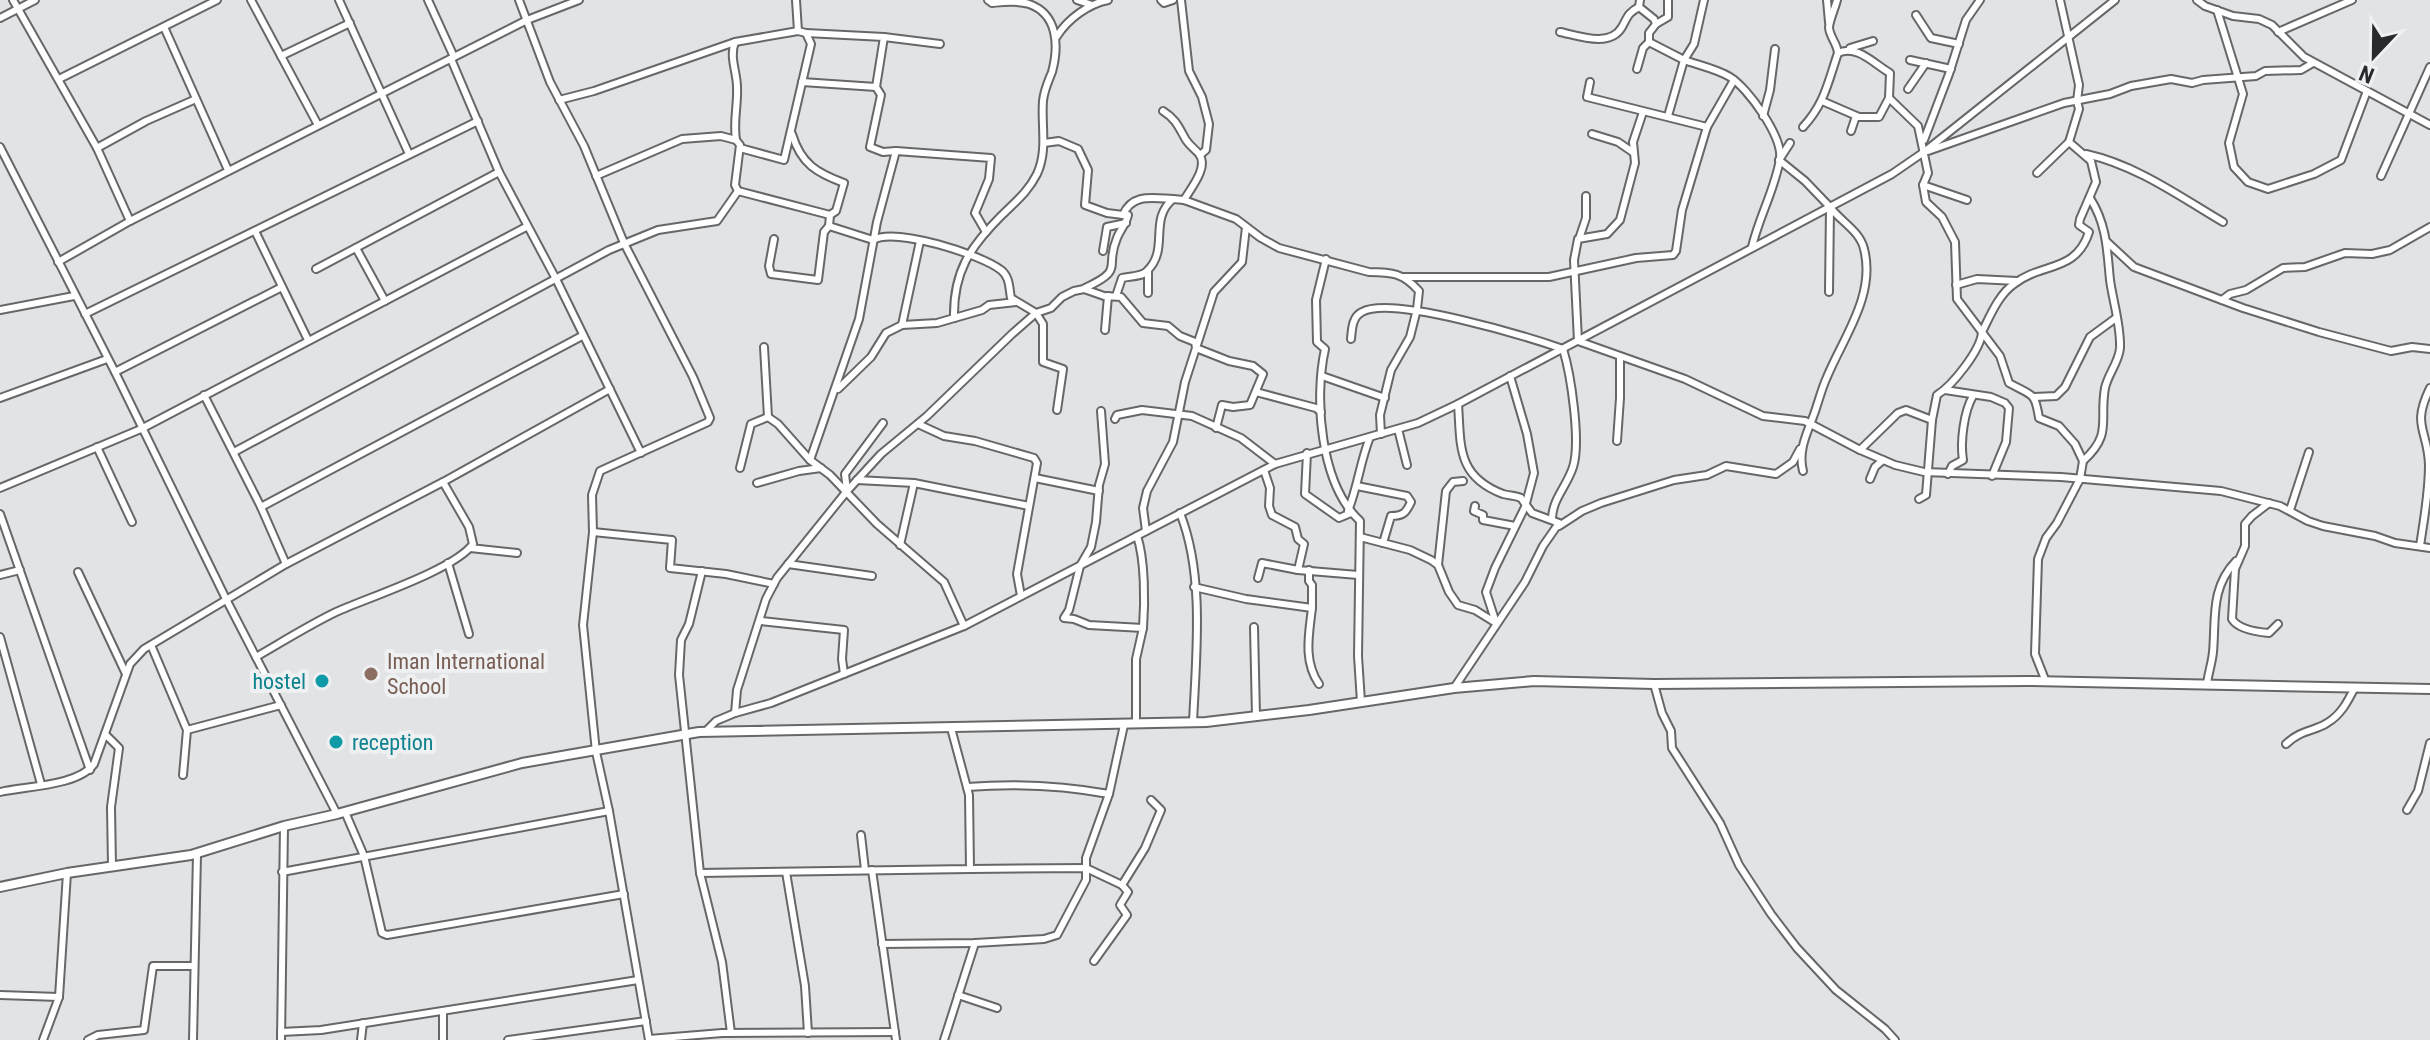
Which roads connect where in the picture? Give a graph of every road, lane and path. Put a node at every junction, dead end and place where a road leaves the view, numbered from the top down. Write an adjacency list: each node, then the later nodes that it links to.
1 (13, 0): 27 (street)
2 (35, 0): 27 (street)
3 (217, 0): 35 (street)
4 (251, 0): 51 (street)
5 (339, 0): 32 (street)
6 (428, 0): 52 (street)
7 (519, 0): 31 (street)
8 (579, 0): 31 (street)
9 (796, 0): 36 (street)
10 (988, 0): 40 (street)
11 (1077, 0): 26 (street)
12 (1108, 0): 26 (street)
13 (1161, 0): 14 (street)
14 (1173, 0)
15 (1181, 0): 101 (street)
16 (1668, 0): 33 (street)
17 (1704, 0): 53 (street)
18 (1827, 0): 34 (street)
19 (1837, 0): 34 (street)
20 (1980, 0): 47 (street)
21 (2060, 0): 42 (street)
22 (2115, 0): 42 (street)
23 (2197, 0): 28 (street)
24 (2352, 0): 38 (street)
25 (1639, 3): 33 (street); 37 (street)
26 (1092, 5): 40 (street)
27 (17, 9): 30 (street); 61 (street)
28 (2217, 10): 38 (street); 60 (street)
29 (1916, 15): 47 (street)
30 (0, 18)
31 (527, 20): 52 (street); 71 (street)
32 (350, 23): 51 (street); 68 (street)
33 (1656, 24): 45 (street)
34 (1829, 26): 50 (street)
35 (164, 27): 61 (street); 70 (street)
36 (798, 31): 39 (street); 44 (street)
37 (1560, 32)
38 (2278, 32): 56 (street)
39 (806, 33): 41 (street); 63 (street)
40 (1057, 36): 90 (street)
41 (884, 37): 46 (street); 65 (street)
42 (2070, 37): 73 (street); 97 (street)
43 (1873, 41): 49 (street)
44 (735, 42): 71 (street); 88 (street)
45 (1649, 42): 53 (street); 58 (street)
46 (940, 44)
47 (1959, 44): 59 (street)
48 (1775, 49): 78 (street)
49 (1846, 49): 50 (street); 69 (street)
50 (1838, 53): 72 (street)
51 (281, 56): 81 (street)
52 (452, 58): 68 (street); 80 (street)
53 (1684, 60): 62 (street); 77 (street)
54 (1910, 60): 55 (street)
55 (1926, 63): 59 (street); 66 (street)
56 (2313, 63): 60 (street); 67 (street)
57 (2430, 67): 76 (street)
58 (1637, 69)
59 (1951, 69): 92 (street)
60 (2238, 78): 67 (street); 73 (street)
61 (59, 79): 94 (street)
62 (1734, 80): 78 (street); 83 (street)
63 (802, 82): 65 (street); 86 (street)
64 (1590, 82): 75 (street)
65 (876, 87): 96 (street)
66 (1908, 89)
67 (2367, 91): 76 (street)
68 (382, 93): 81 (street); 99 (street)
69 (1889, 98): 79 (street); 92 (street)
70 (196, 99): 94 (street); 103 (street)
71 (559, 100): 106 (street)
72 (1822, 101): 79 (street); 84 (street)
73 (2077, 101): 89 (street); 97 (street)
74 (1163, 111): 101 (street)
75 (1643, 112): 77 (street); 98 (street)
76 (2409, 115): 82 (street); 107 (street)
77 (1668, 116): 83 (street)
78 (1763, 116): 102 (street)
79 (1856, 116): 85 (street)
80 (478, 121): 99 (street); 104 (street)
81 (318, 125): 103 (street)
82 (2430, 125)
83 (1707, 127): 141 (street)
84 (1803, 127)
85 (1851, 131)
86 (792, 133): 95 (street); 116 (street)
87 (1592, 134): 98 (street)
88 (736, 140): 95 (street); 106 (street)
89 (2069, 142): 100 (street); 105 (street)
90 (1044, 143): 117 (street); 126 (street)
91 (1790, 143): 102 (street)
92 (1923, 143): 97 (street)
93 (0, 147): 138 (street)
94 (97, 148): 118 (street)
95 (740, 148): 109 (street)
96 (896, 151): 126 (street); 129 (street)
97 (1924, 152): 108 (street); 115 (street)
98 (1634, 153): 127 (street)
99 (409, 154): 125 (street)
100 (2086, 154): 111 (street); 119 (street)
101 (1200, 155): 113 (street)
102 (1779, 160): 115 (street); 133 (street)
103 (228, 170): 118 (street)
104 (499, 172): 122 (street); 134 (street)
105 (2037, 173)
106 (596, 176): 132 (street)
107 (2381, 176)
108 (1923, 185): 114 (street); 145 (street)
109 (738, 191): 116 (street); 132 (street)
110 (1586, 196): 127 (street)
111 (2090, 198): 131 (street); 144 (street)
112 (1173, 199): 113 (street); 117 (street); 140 (street)
113 (1184, 200): 123 (street)
114 (1967, 200)
115 (1830, 207): 133 (street); 148 (street); 198 (street)
116 (830, 215): 121 (street)
117 (1123, 215): 120 (street)
118 (130, 221): 138 (street)
119 (2223, 222)
120 (1126, 223): 135 (street); 147 (street)
121 (829, 226): 128 (street); 129 (street)
122 (526, 227): 143 (street); 154 (street)
123 (1246, 227): 137 (street); 170 (street)
124 (2430, 227): 153 (street)
125 (255, 231): 146 (street); 159 (street)
126 (986, 232): 136 (street)
127 (1580, 236): 141 (street)
128 (774, 239)
129 (873, 240): 130 (street); 181 (street)
130 (920, 241): 136 (street); 162 (street)
131 (2107, 242): 153 (street); 161 (street)
132 (624, 243): 143 (street); 210 (street)
133 (1752, 247): 168 (street)
134 (356, 248): 139 (street); 154 (street)
135 (1103, 251)
136 (968, 255): 155 (street); 160 (street)
137 (1326, 259): 142 (street); 176 (street)
138 (58, 262): 150 (street)
139 (316, 269)
140 (1148, 271): 149 (street); 152 (street)
141 (1575, 272): 142 (street); 168 (street)
142 (1404, 277): 157 (street)
143 (556, 279): 165 (street); 208 (street)
144 (2017, 281): 145 (street); 164 (street)
145 (1956, 285): 164 (street)
146 (282, 287): 167 (street); 175 (street)
147 (1084, 289): 151 (street); 158 (street)
148 (1829, 292)
149 (1148, 293)
150 (74, 296): 156 (street); 159 (street)
151 (1108, 296): 152 (street); 163 (street)
152 (1116, 296): 170 (street)
153 (2222, 300): 172 (street)
154 (385, 301): 167 (street)
155 (1016, 302): 158 (street); 160 (street)
156 (0, 310)
157 (1416, 311): 166 (street); 171 (street); 187 (street)
158 (1036, 313): 189 (street); 197 (street)
159 (85, 314): 174 (street)
160 (954, 318): 162 (street)
161 (2116, 318): 185 (street); 214 (street)
162 (902, 325): 181 (street)
163 (1105, 330)
164 (1982, 332): 180 (street); 185 (street)
165 (582, 336): 179 (street); 240 (street)
166 (1351, 339)
167 (308, 340): 183 (street)
168 (1578, 341): 171 (street); 173 (street)
169 (764, 347): 193 (street)
170 (1196, 348): 182 (street); 192 (street)
171 (1563, 349): 177 (street); 247 (street)
172 (2430, 349)
173 (1620, 357): 198 (street); 204 (street)
174 (107, 359): 175 (street); 186 (street)
175 (115, 372): 200 (street)
176 (1322, 376): 187 (street); 191 (street)
177 (1510, 376): 188 (street); 241 (street)
178 (2430, 388): 243 (street)
179 (610, 389): 210 (street); 229 (street)
180 (1945, 390): 184 (street); 195 (street)
181 (835, 391): 212 (street)
182 (1256, 392): 191 (street); 199 (street)
183 (204, 395): 200 (street); 208 (street)
184 (1973, 396): 222 (street); 223 (street)
185 (2034, 397): 214 (street)
186 (0, 398)
187 (1385, 398): 202 (street)
188 (1458, 404): 201 (street); 241 (street)
189 (1057, 410)
190 (1101, 411): 235 (street)
191 (1321, 412): 206 (street)
192 (1179, 415): 194 (street); 199 (street); 251 (street)
193 (768, 417): 212 (street); 217 (street)
194 (1115, 419)
195 (1932, 420): 207 (street); 221 (street)
196 (883, 423): 234 (street)
197 (918, 424): 224 (street); 227 (street)
198 (1810, 424): 207 (street); 220 (street); 250 (street)
199 (1216, 428): 215 (street)
200 (141, 429): 205 (street); 279 (street)
201 (1398, 429): 202 (street); 216 (street)
202 (1381, 434): 203 (street)
203 (1370, 437): 206 (street); 232 (street)
204 (1617, 441)
205 (97, 447): 233 (street); 248 (street)
206 (1325, 448): 211 (street); 244 (street)
207 (1860, 450): 213 (street)
208 (234, 452): 240 (street)
209 (2309, 452): 242 (street)
210 (641, 453): 252 (street)
211 (1307, 453): 215 (street); 244 (street)
212 (810, 460): 218 (street)
213 (1883, 460): 221 (street); 225 (street)
214 (2083, 461): 226 (street)
215 (1275, 464): 219 (street)
216 (1407, 465)
217 (740, 468)
218 (821, 468): 230 (street); 234 (street)
219 (1264, 470): 245 (street); 268 (street)
220 (1803, 471)
221 (1926, 472): 222 (street); 236 (street)
222 (1948, 474): 223 (street)
223 (1992, 476): 226 (street)
224 (1035, 478): 235 (street); 238 (street)
225 (1870, 479)
226 (2080, 479): 237 (street); 293 (street)
227 (857, 480): 231 (street); 234 (street)
228 (1463, 481): 265 (street)
229 (443, 482): 258 (street); 263 (street)
230 (757, 483)
231 (914, 483): 238 (street); 256 (street)
232 (1357, 486): 244 (street); 255 (street)
233 (0, 488)
234 (847, 491): 256 (street); 264 (street)
235 (1099, 491): 266 (street)
236 (1919, 499)
237 (2269, 503): 242 (street); 261 (street)
238 (1029, 506): 278 (street)
239 (1475, 506): 249 (street)
240 (261, 507): 263 (street)
241 (1525, 507): 247 (street); 249 (street)
242 (2290, 510): 257 (street)
243 (2428, 510): 257 (street)
244 (1350, 512): 254 (street)
245 (1180, 513): 251 (street); 277 (street)
246 (0, 514): 267 (street)
247 (1552, 518): 250 (street)
248 (132, 522)
249 (1515, 526): 282 (street)
250 (1558, 527): 282 (street)
251 (1146, 531): 253 (street)
252 (593, 532): 270 (street); 314 (street)
253 (1137, 536): 266 (street); 286 (street)
254 (1360, 537): 255 (street); 273 (street)
255 (1383, 543): 265 (street)
256 (900, 545): 284 (street)
257 (2420, 546): 259 (street)
258 (470, 548): 260 (street); 262 (street)
259 (2430, 548)
260 (517, 553)
261 (2239, 559): 283 (street); 296 (street)
262 (448, 563): 287 (street); 290 (street)
263 (286, 564): 279 (street)
264 (788, 564): 274 (street); 276 (street)
265 (1438, 565): 282 (street)
266 (1080, 566): 278 (street); 286 (street)
267 (20, 570): 272 (street); 315 (street)
268 (1298, 570): 269 (street); 275 (street)
269 (1309, 570): 273 (street); 280 (street)
270 (702, 571): 276 (street); 311 (street)
271 (78, 572): 291 (street)
272 (0, 575)
273 (1358, 575): 300 (street)
274 (872, 576)
275 (1258, 578)
276 (774, 584): 281 (street)
277 (1194, 587): 280 (street); 304 (street)
278 (1021, 596): 284 (street)
279 (227, 601): 289 (street); 290 (street)
280 (1312, 608): 294 (street)
281 (761, 621): 292 (street); 302 (street)
282 (1496, 623): 298 (street)
283 (2278, 624)
284 (964, 626): 292 (street)
285 (1254, 627): 303 (street)
286 (1143, 628): 305 (street)
287 (469, 634)
288 (0, 637): 317 (street)
289 (151, 645): 291 (street); 308 (street)
290 (256, 657): 301 (street)
291 (126, 674): 310 (street)
292 (844, 674): 302 (street)
293 (2046, 682): 295 (street); 296 (street)
294 (1319, 684)
295 (1654, 684): 298 (street); 366 (street)
296 (2207, 684): 297 (street)
297 (2355, 687): 299 (street); 313 (street)
298 (1454, 688): 300 (street)
299 (2430, 689)
300 (1361, 702): 303 (street)
301 (281, 705): 308 (street); 324 (street)
302 (735, 713): 309 (street)
303 (1256, 716): 304 (street)
304 (1193, 722): 305 (street)
305 (1136, 724): 306 (street)
306 (1124, 725): 307 (street); 320 (street)
307 (951, 728): 309 (street); 318 (street)
308 (187, 730): 316 (street)
309 (705, 732): 311 (street)
310 (105, 734): 315 (street); 329 (street)
311 (686, 736): 314 (street); 336 (street)
312 (2430, 743): 322 (street)
313 (2286, 744)
314 (596, 752): 323 (street); 324 (street)
315 (90, 770): 317 (street)
316 (183, 775)
317 (41, 784): 319 (street)
318 (967, 787): 320 (street); 331 (street)
319 (0, 792)
320 (1109, 794): 330 (street)
321 (1151, 800): 337 (street)
322 (2407, 810)
323 (609, 811): 328 (street); 339 (street)
324 (341, 813): 325 (street); 328 (street)
325 (284, 826): 327 (street); 333 (street)
326 (861, 835): 332 (street)
327 (197, 854): 329 (street); 343 (street)
328 (364, 856): 333 (street); 339 (street)
329 (112, 867): 335 (street)
330 (1086, 868): 331 (street); 337 (street); 340 (street)
331 (970, 869): 332 (street)
332 (868, 870): 334 (street); 341 (street)
333 (282, 872): 355 (street)
334 (786, 872): 336 (street); 354 (street)
335 (67, 873): 338 (street); 347 (street)
336 (700, 873): 353 (street)
337 (1122, 885): 342 (street)
338 (0, 887)
339 (624, 894): 344 (street)
340 (975, 943): 341 (street); 346 (street)
341 (882, 944): 356 (street)
342 (1094, 961)
343 (194, 966): 352 (street); 360 (street)
344 (638, 980): 349 (street); 350 (street)
345 (0, 995): 347 (street)
346 (958, 995): 348 (street); 365 (street)
347 (59, 997): 357 (street)
348 (997, 1008)
349 (443, 1012): 351 (street); 362 (street)
350 (646, 1021): 363 (street); 364 (street)
351 (363, 1023): 355 (street); 361 (street)
352 (144, 1030): 358 (street); 359 (street)
353 (731, 1033): 354 (street); 364 (street)
354 (808, 1033): 356 (street)
355 (281, 1036)
356 (896, 1036)
357 (43, 1040)
358 (88, 1040)
359 (148, 1040)
360 (193, 1040)
361 (361, 1040)
362 (443, 1040)
363 (508, 1040)
364 (649, 1040)
365 (944, 1040)
366 (1895, 1040)

